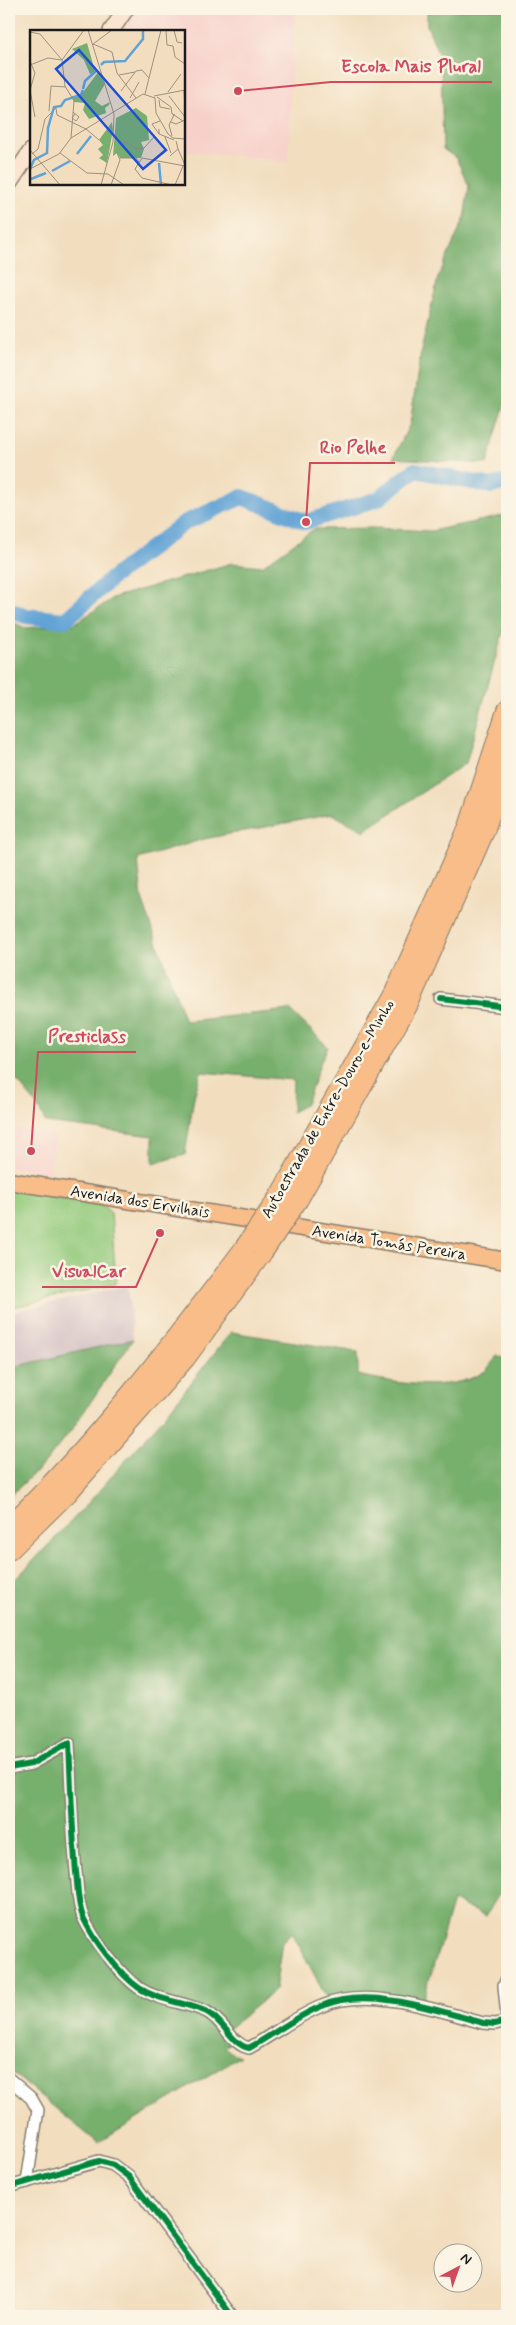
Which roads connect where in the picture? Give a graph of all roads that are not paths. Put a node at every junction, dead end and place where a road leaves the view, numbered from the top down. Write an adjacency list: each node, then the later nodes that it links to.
1 (126, 9): 2 (street)
2 (112, 30)
3 (30, 152): 4 (street)
4 (9, 184)
5 (507, 711): 10 (highway, Autoestrada de Entre-Douro-e-Minho)
6 (507, 762): 10 (highway, Autoestrada de Entre-Douro-e-Minho)
7 (441, 999): 8 (street)
8 (507, 1007)
9 (9, 1181): 11 (main road, Avenida dos Ervilhais)
10 (289, 1197): 12 (highway, Autoestrada de Entre-Douro-e-Minho, bridge)
11 (271, 1224): 13 (main road, Avenida Tomás Pereira)
12 (254, 1249): 14 (highway, Autoestrada de Entre-Douro-e-Minho); 15 (highway, Autoestrada de Entre-Douro-e-Minho)
13 (507, 1262)
14 (9, 1527)
15 (9, 1550)
16 (9, 1768): 19 (street)
17 (507, 1978): 18 (street)
18 (507, 2017)
19 (507, 2021)
20 (9, 2079): 21 (street)
21 (27, 2182): 22 (street); 23 (street)
22 (9, 2187)
23 (232, 2316)

